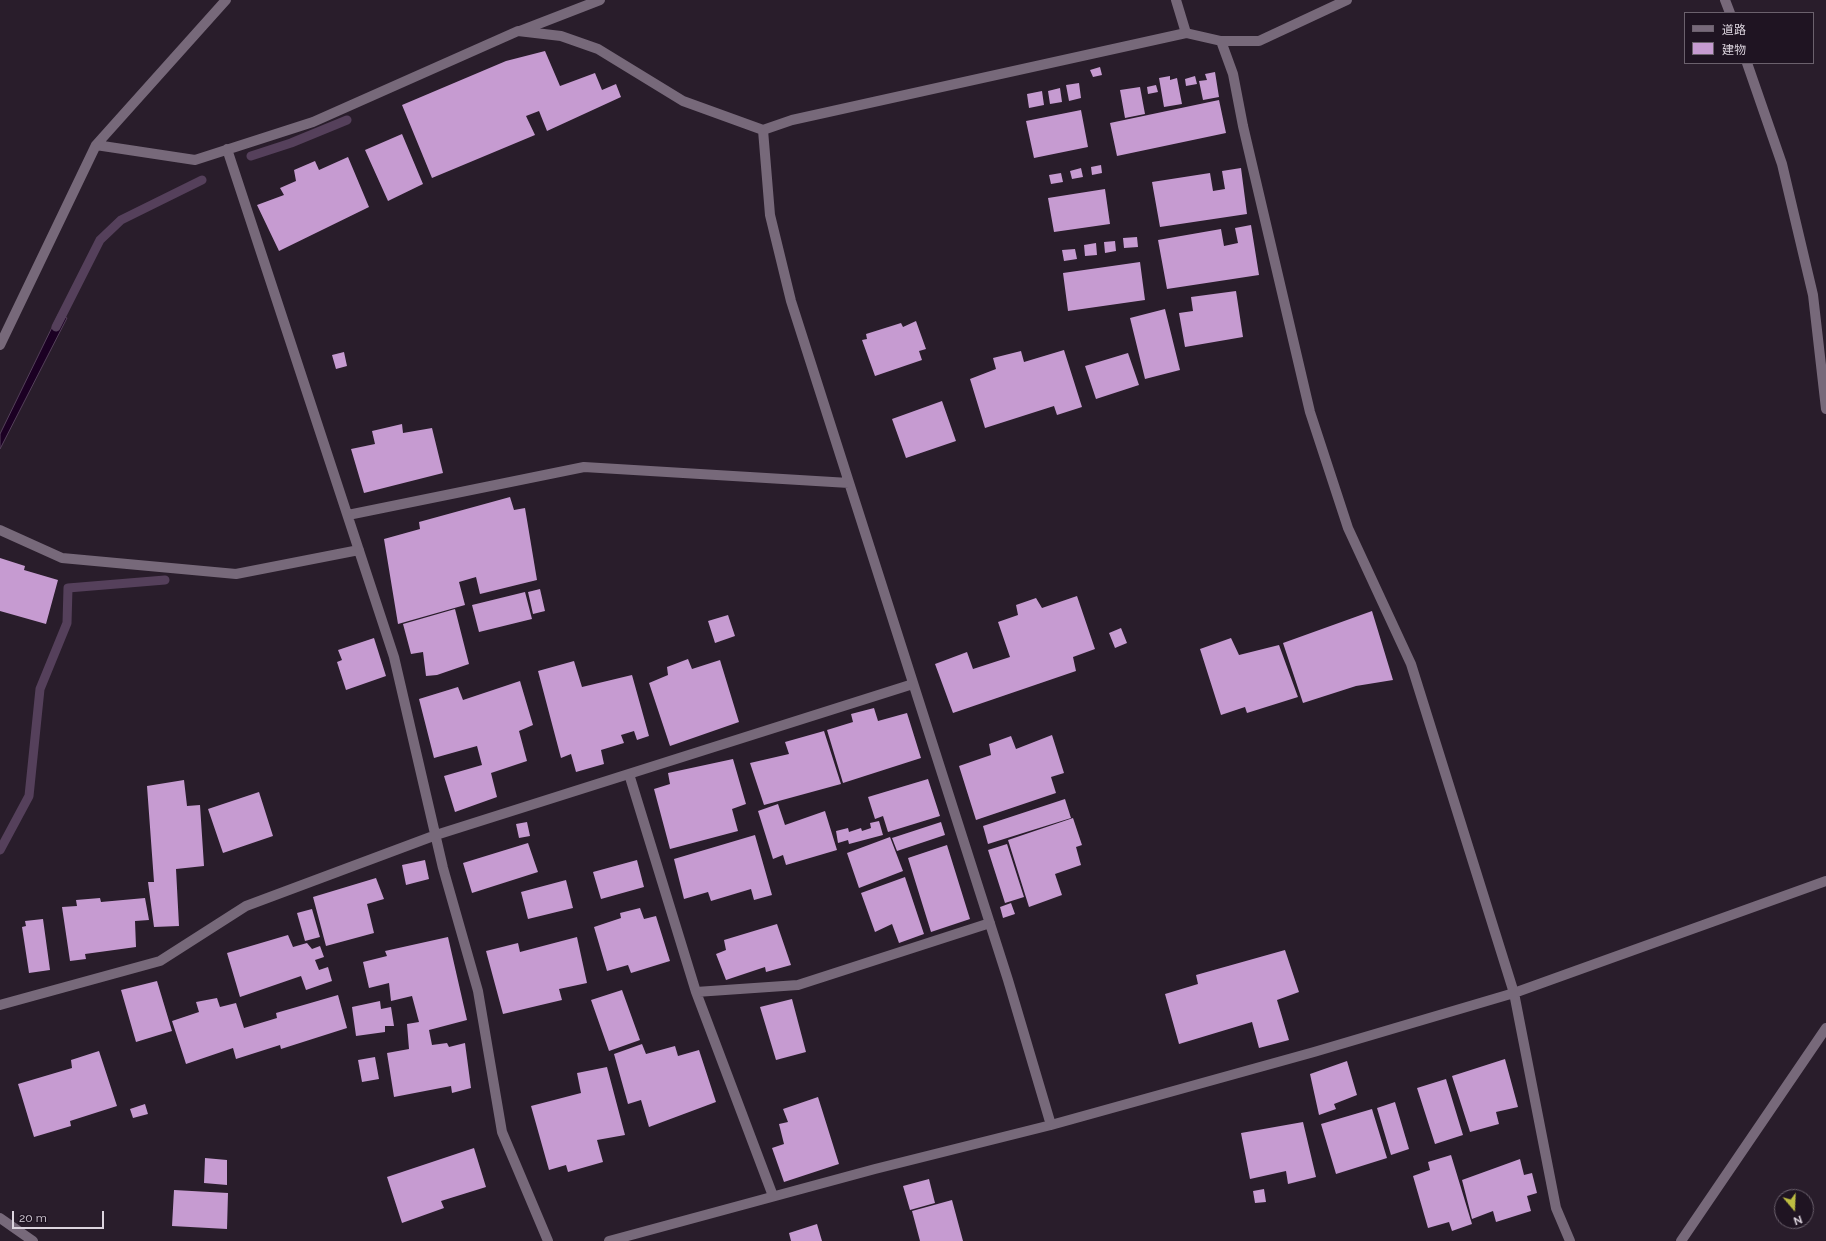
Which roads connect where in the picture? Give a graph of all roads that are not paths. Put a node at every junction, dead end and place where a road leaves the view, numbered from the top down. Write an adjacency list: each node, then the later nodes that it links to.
1 (226, 0): 12 (street)
2 (600, 0): 7 (street)
3 (1176, 0): 8 (street)
4 (1347, 0): 9 (street)
5 (1725, 0): 6 (street)
6 (1730, 12)
7 (518, 31): 11 (street); 13 (street)
8 (1186, 33): 9 (street); 11 (street)
9 (1221, 40): 26 (street)
10 (1747, 64): 15 (street)
11 (763, 130): 16 (street)
12 (96, 144): 13 (street); 14 (street)
13 (227, 149): 17 (street)
14 (0, 345)
15 (1826, 409)
16 (849, 483): 17 (street); 20 (street)
17 (348, 515): 19 (street)
18 (0, 530): 19 (street)
19 (359, 550): 22 (street)
20 (913, 684): 21 (street); 24 (street)
21 (628, 774): 22 (street); 25 (street)
22 (436, 835): 27 (street); 33 (street)
23 (1826, 881): 26 (street)
24 (990, 923): 25 (street); 29 (street)
25 (696, 992): 30 (street)
26 (1514, 993): 29 (street); 35 (street)
27 (0, 1005)
28 (1826, 1028): 36 (street)
29 (1051, 1125): 30 (street)
30 (773, 1196): 34 (street)
31 (0, 1218): 32 (street)
32 (33, 1241)
33 (548, 1241)
34 (609, 1241)
35 (1570, 1241)
36 (1682, 1241)

